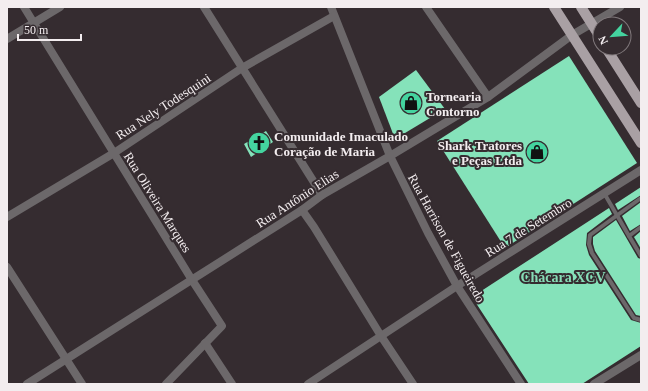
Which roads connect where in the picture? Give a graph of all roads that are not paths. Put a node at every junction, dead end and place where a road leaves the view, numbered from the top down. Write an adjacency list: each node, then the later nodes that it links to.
1 (24, 7): 11 (street, Rua Oliveira Marques)
2 (60, 7): 11 (street)
3 (204, 7): 16 (street)
4 (331, 7): 9 (street, Rua Harrison de Figueiredo)
5 (426, 7): 17 (street)
6 (554, 7): 13 (main road)
7 (581, 7): 12 (main road)
8 (620, 7): 10 (street, Rua Antônio Elias)
9 (334, 16): 16 (street, Rua Nely Todesquini); 21 (street, Rua Harrison de Figueiredo)
10 (605, 16)
11 (34, 23): 14 (street); 20 (street, Rua Oliveira Marques)
12 (592, 24): 13 (street, Rua Antônio Elias)
13 (572, 35): 17 (street, Rua Antônio Elias); 19 (main road)
14 (7, 40)
15 (611, 56): 18 (main road)
16 (242, 68): 20 (street, Rua Nely Todesquini); 24 (street)
17 (488, 97): 21 (street, Rua Antônio Elias)
18 (641, 103)
19 (641, 143)
20 (114, 153): 28 (street, Rua Nely Todesquini); 33 (street, Rua Oliveira Marques)
21 (390, 156): 24 (street, Rua Antônio Elias); 34 (street, Rua Harrison de Figueiredo)
22 (641, 170): 23 (street, Rua 7 de Setembro)
23 (604, 193): 27 (lane); 34 (street, Rua 7 de Setembro)
24 (322, 195): 26 (street, Rua Antônio Elias)
25 (641, 198): 27 (lane)
26 (302, 210): 33 (street, Rua Antônio Elias); 36 (street)
27 (617, 215): 30 (lane); 35 (lane)
28 (7, 217)
29 (641, 227): 30 (lane)
30 (630, 236): 31 (lane)
31 (641, 254)
32 (7, 267): 39 (street)
33 (192, 280): 37 (street, Rua Oliveira Marques); 39 (street, Rua Antônio Elias)
34 (457, 286): 36 (street, Rua 7 de Setembro); 47 (street, Rua Harrison de Figueiredo)
35 (641, 320)
36 (381, 336): 45 (street, Rua 7 de Setembro); 46 (street)
37 (205, 343): 43 (street); 44 (street)
38 (641, 355): 40 (street)
39 (66, 360): 41 (street, Rua Antônio Elias); 42 (street)
40 (606, 376): 48 (street); 49 (street)
41 (28, 384)
42 (82, 384)
43 (166, 384)
44 (232, 384)
45 (308, 384)
46 (413, 384)
47 (521, 384)
48 (594, 384)
49 (611, 384)

